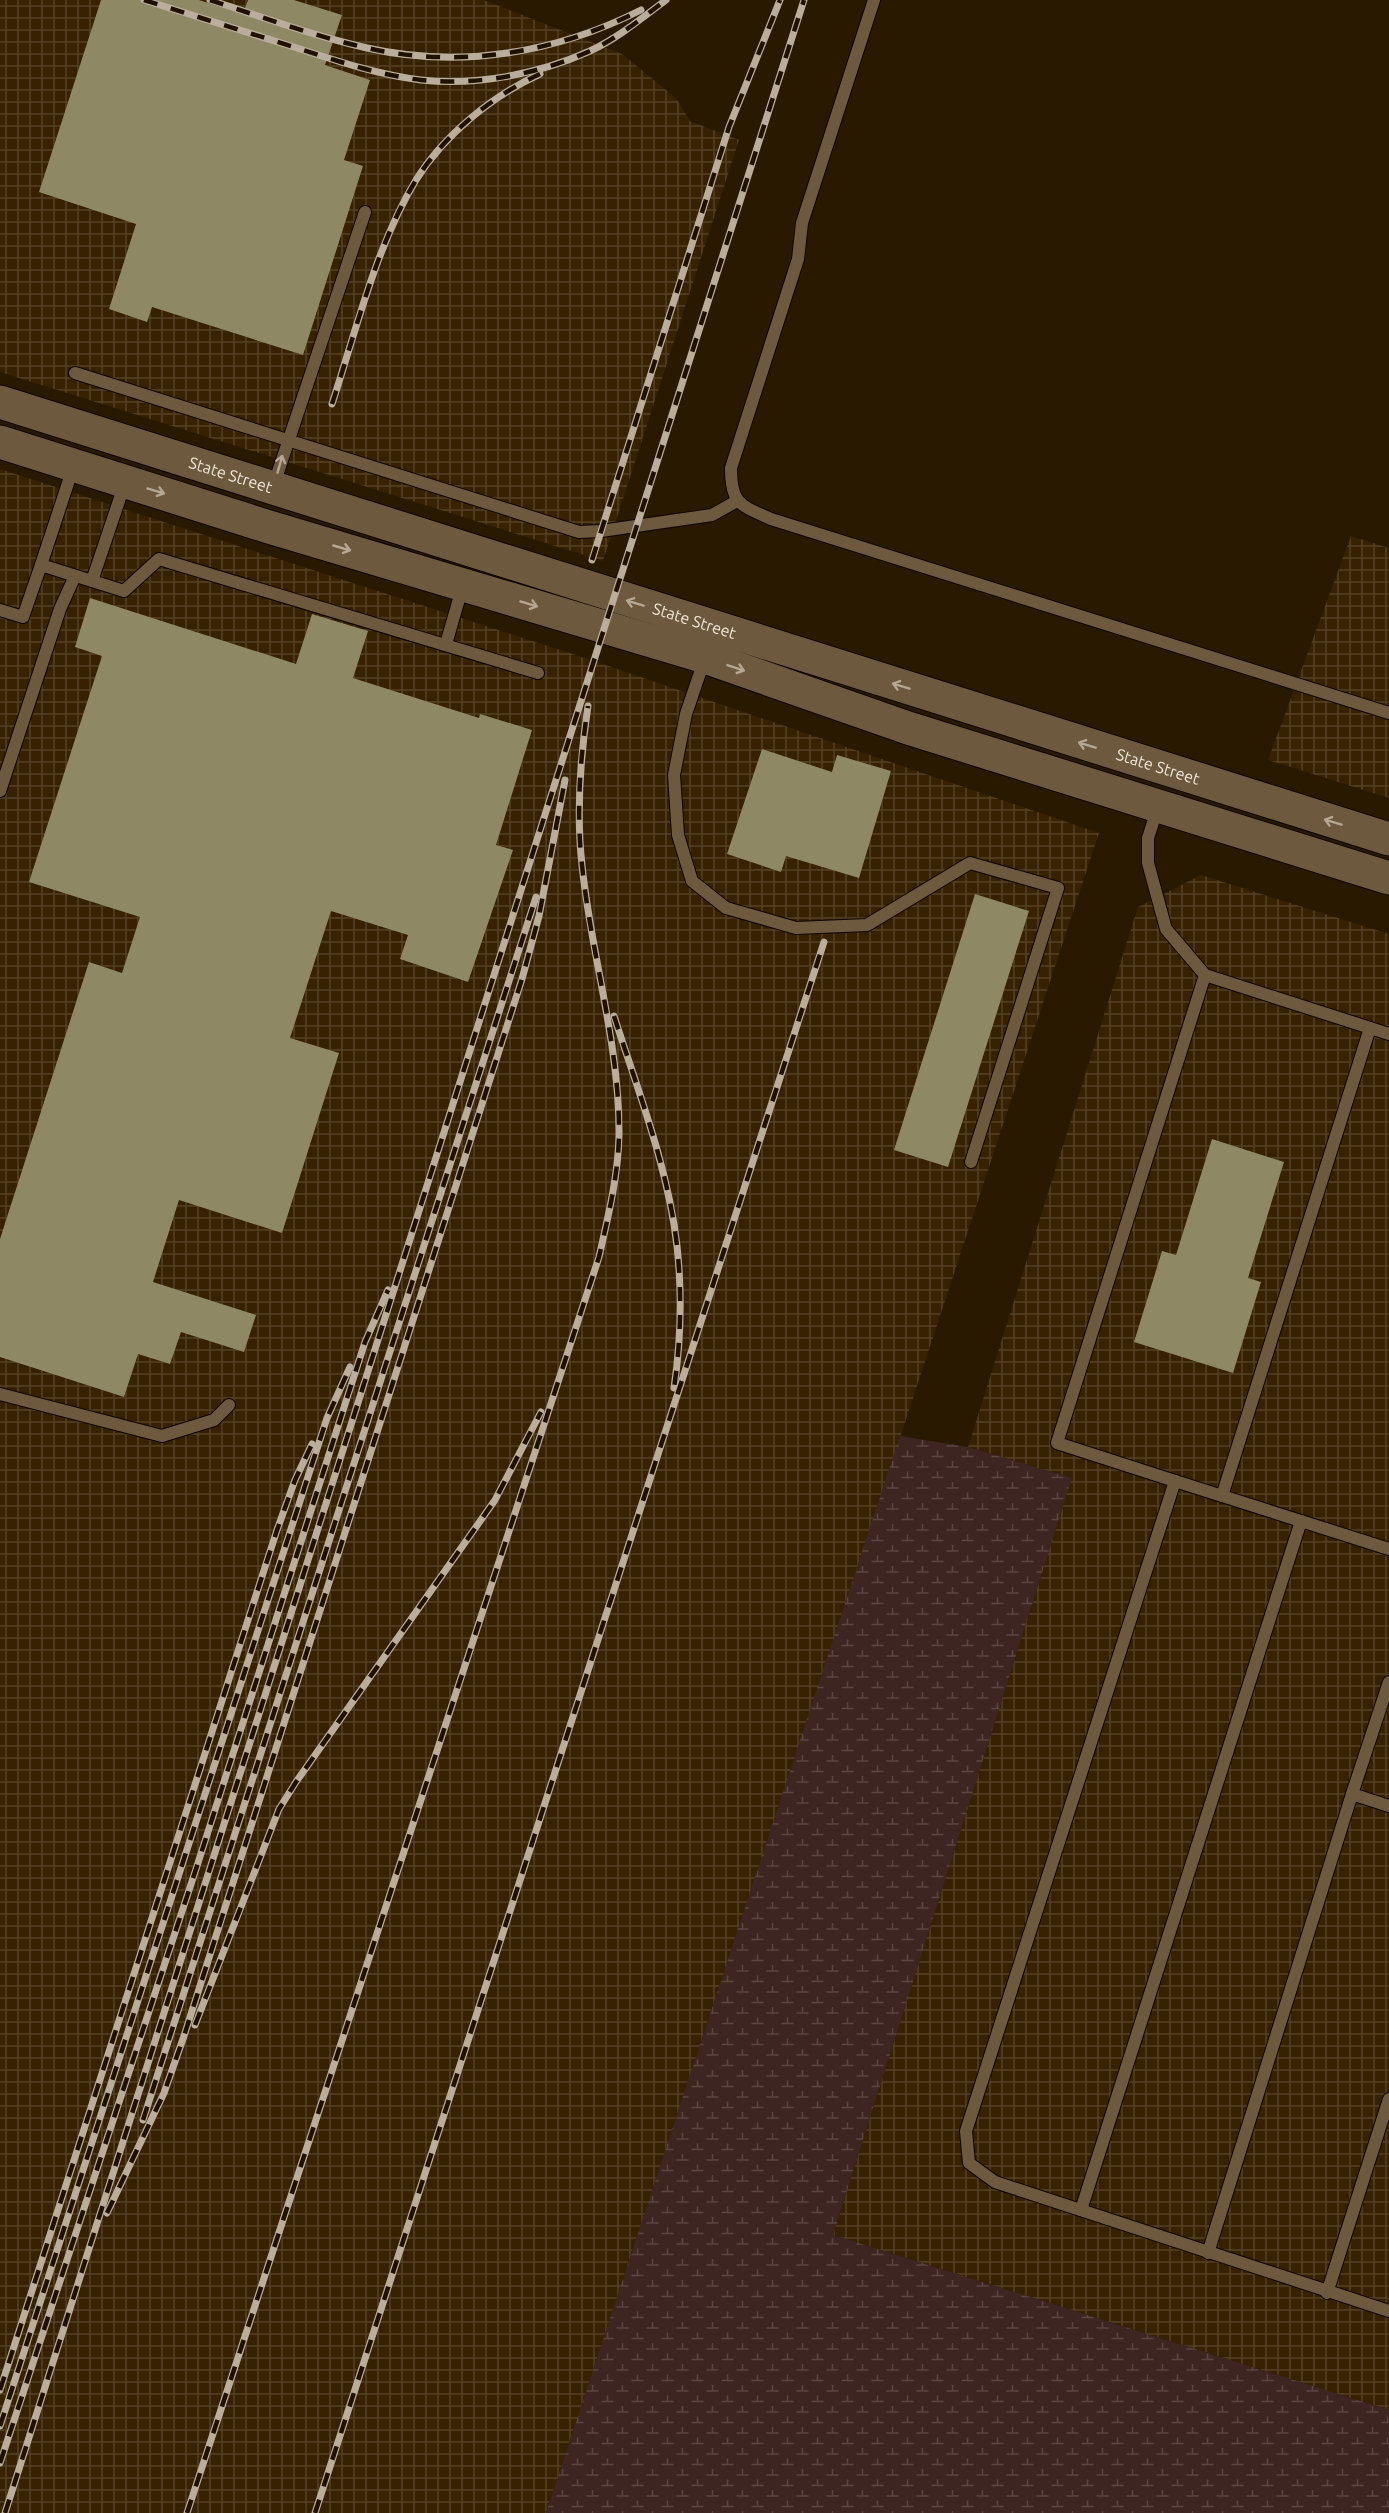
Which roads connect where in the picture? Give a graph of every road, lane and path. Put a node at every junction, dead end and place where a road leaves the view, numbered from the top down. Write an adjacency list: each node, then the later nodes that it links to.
1 (874, 0): 10 (lane)
2 (365, 212): 5 (lane)
3 (75, 374): 5 (lane)
4 (0, 402): 9 (street, State Street)
5 (287, 440): 9 (lane, one-way to 5); 10 (lane)
6 (0, 442): 7 (street, State Street)
7 (74, 465): 8 (street, State Street); 11 (lane)
8 (125, 482): 13 (lane); 14 (street, State Street, one-way to 14)
9 (273, 489): 16 (street, State Street, one-way to 9)
10 (737, 501): 19 (lane)
11 (41, 565): 12 (lane); 15 (lane)
12 (75, 576): 13 (lane); 20 (lane)
13 (92, 581): 17 (lane)
14 (464, 584): 16 (street, State Street, one-way to 16); 17 (lane)
15 (0, 610)
16 (710, 643): 21 (street, State Street, one-way to 21); 22 (street, State Street, one-way to 16); 27 (lane)
17 (446, 644): 18 (lane)
18 (538, 673)
19 (1389, 713)
20 (0, 790)
21 (1158, 806): 23 (street, State Street); 24 (lane)
22 (1389, 839)
23 (1389, 878)
24 (1205, 975): 25 (lane); 30 (lane)
25 (1370, 1028): 26 (lane); 31 (lane)
26 (1389, 1034)
27 (971, 1162)
28 (0, 1394): 29 (lane)
29 (229, 1405)
30 (1175, 1481): 31 (lane); 38 (lane)
31 (1222, 1496): 32 (lane)
32 (1301, 1521): 33 (lane); 38 (lane)
33 (1389, 1549)
34 (1389, 1682): 35 (lane)
35 (1352, 1794): 36 (lane); 39 (lane)
36 (1389, 1806)
37 (1389, 2099): 40 (lane)
38 (1081, 2210): 39 (lane)
39 (1208, 2253): 40 (lane)
40 (1327, 2293): 41 (lane)
41 (1389, 2311)

